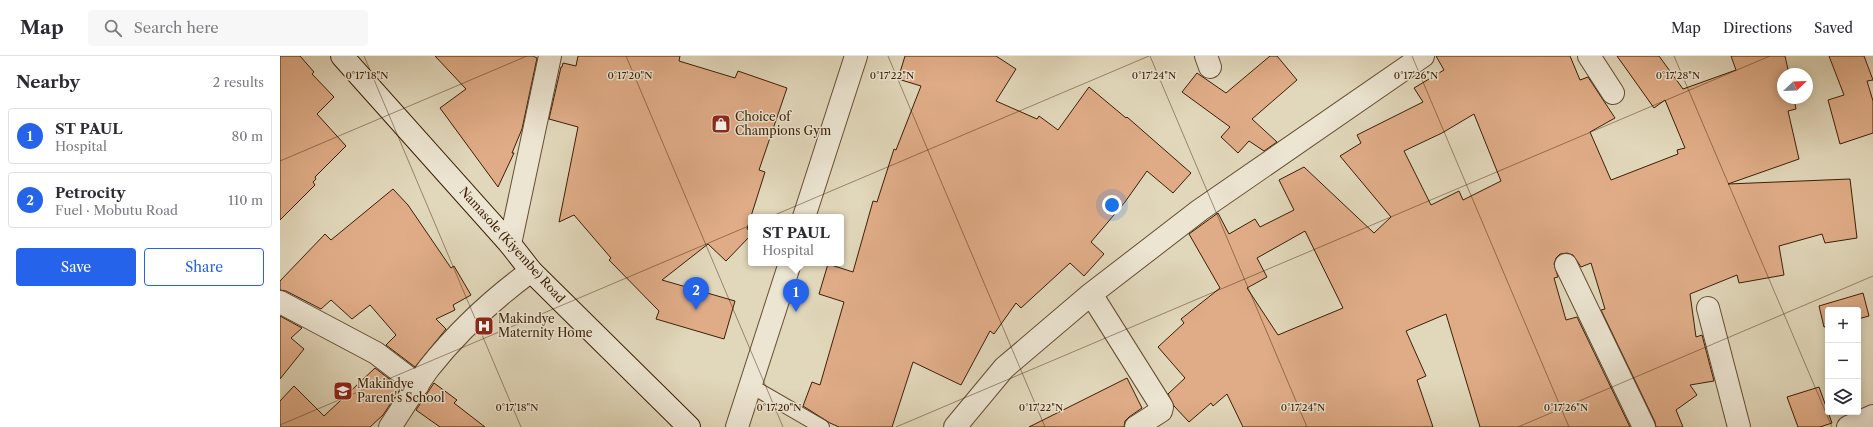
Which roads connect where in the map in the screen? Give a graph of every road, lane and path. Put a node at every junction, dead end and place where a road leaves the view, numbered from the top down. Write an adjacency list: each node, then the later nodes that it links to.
1 (342, 56): 8 (street, Namasole (Kiyembe) Road)
2 (550, 56): 8 (street)
3 (856, 56): 7 (street)
4 (1423, 56): 12 (street)
5 (1589, 56): 6 (street)
6 (1613, 93)
7 (805, 214)
8 (510, 244): 11 (street, Namasole (Kiyembe) Road)
9 (1566, 265): 24 (street)
10 (789, 266): 16 (street)
11 (532, 271): 15 (street); 19 (street, Namasole (Kiyembe) Road)
12 (1091, 294): 22 (street); 23 (street)
13 (280, 302): 15 (street)
14 (1708, 308): 25 (street)
15 (418, 385): 18 (street)
16 (751, 386): 20 (street); 21 (lane)
17 (1873, 416): 26 (street)
18 (390, 427)
19 (689, 427)
20 (738, 427)
21 (822, 427)
22 (955, 427)
23 (1136, 427)
24 (1644, 427)
25 (1739, 427)
26 (1848, 427)

